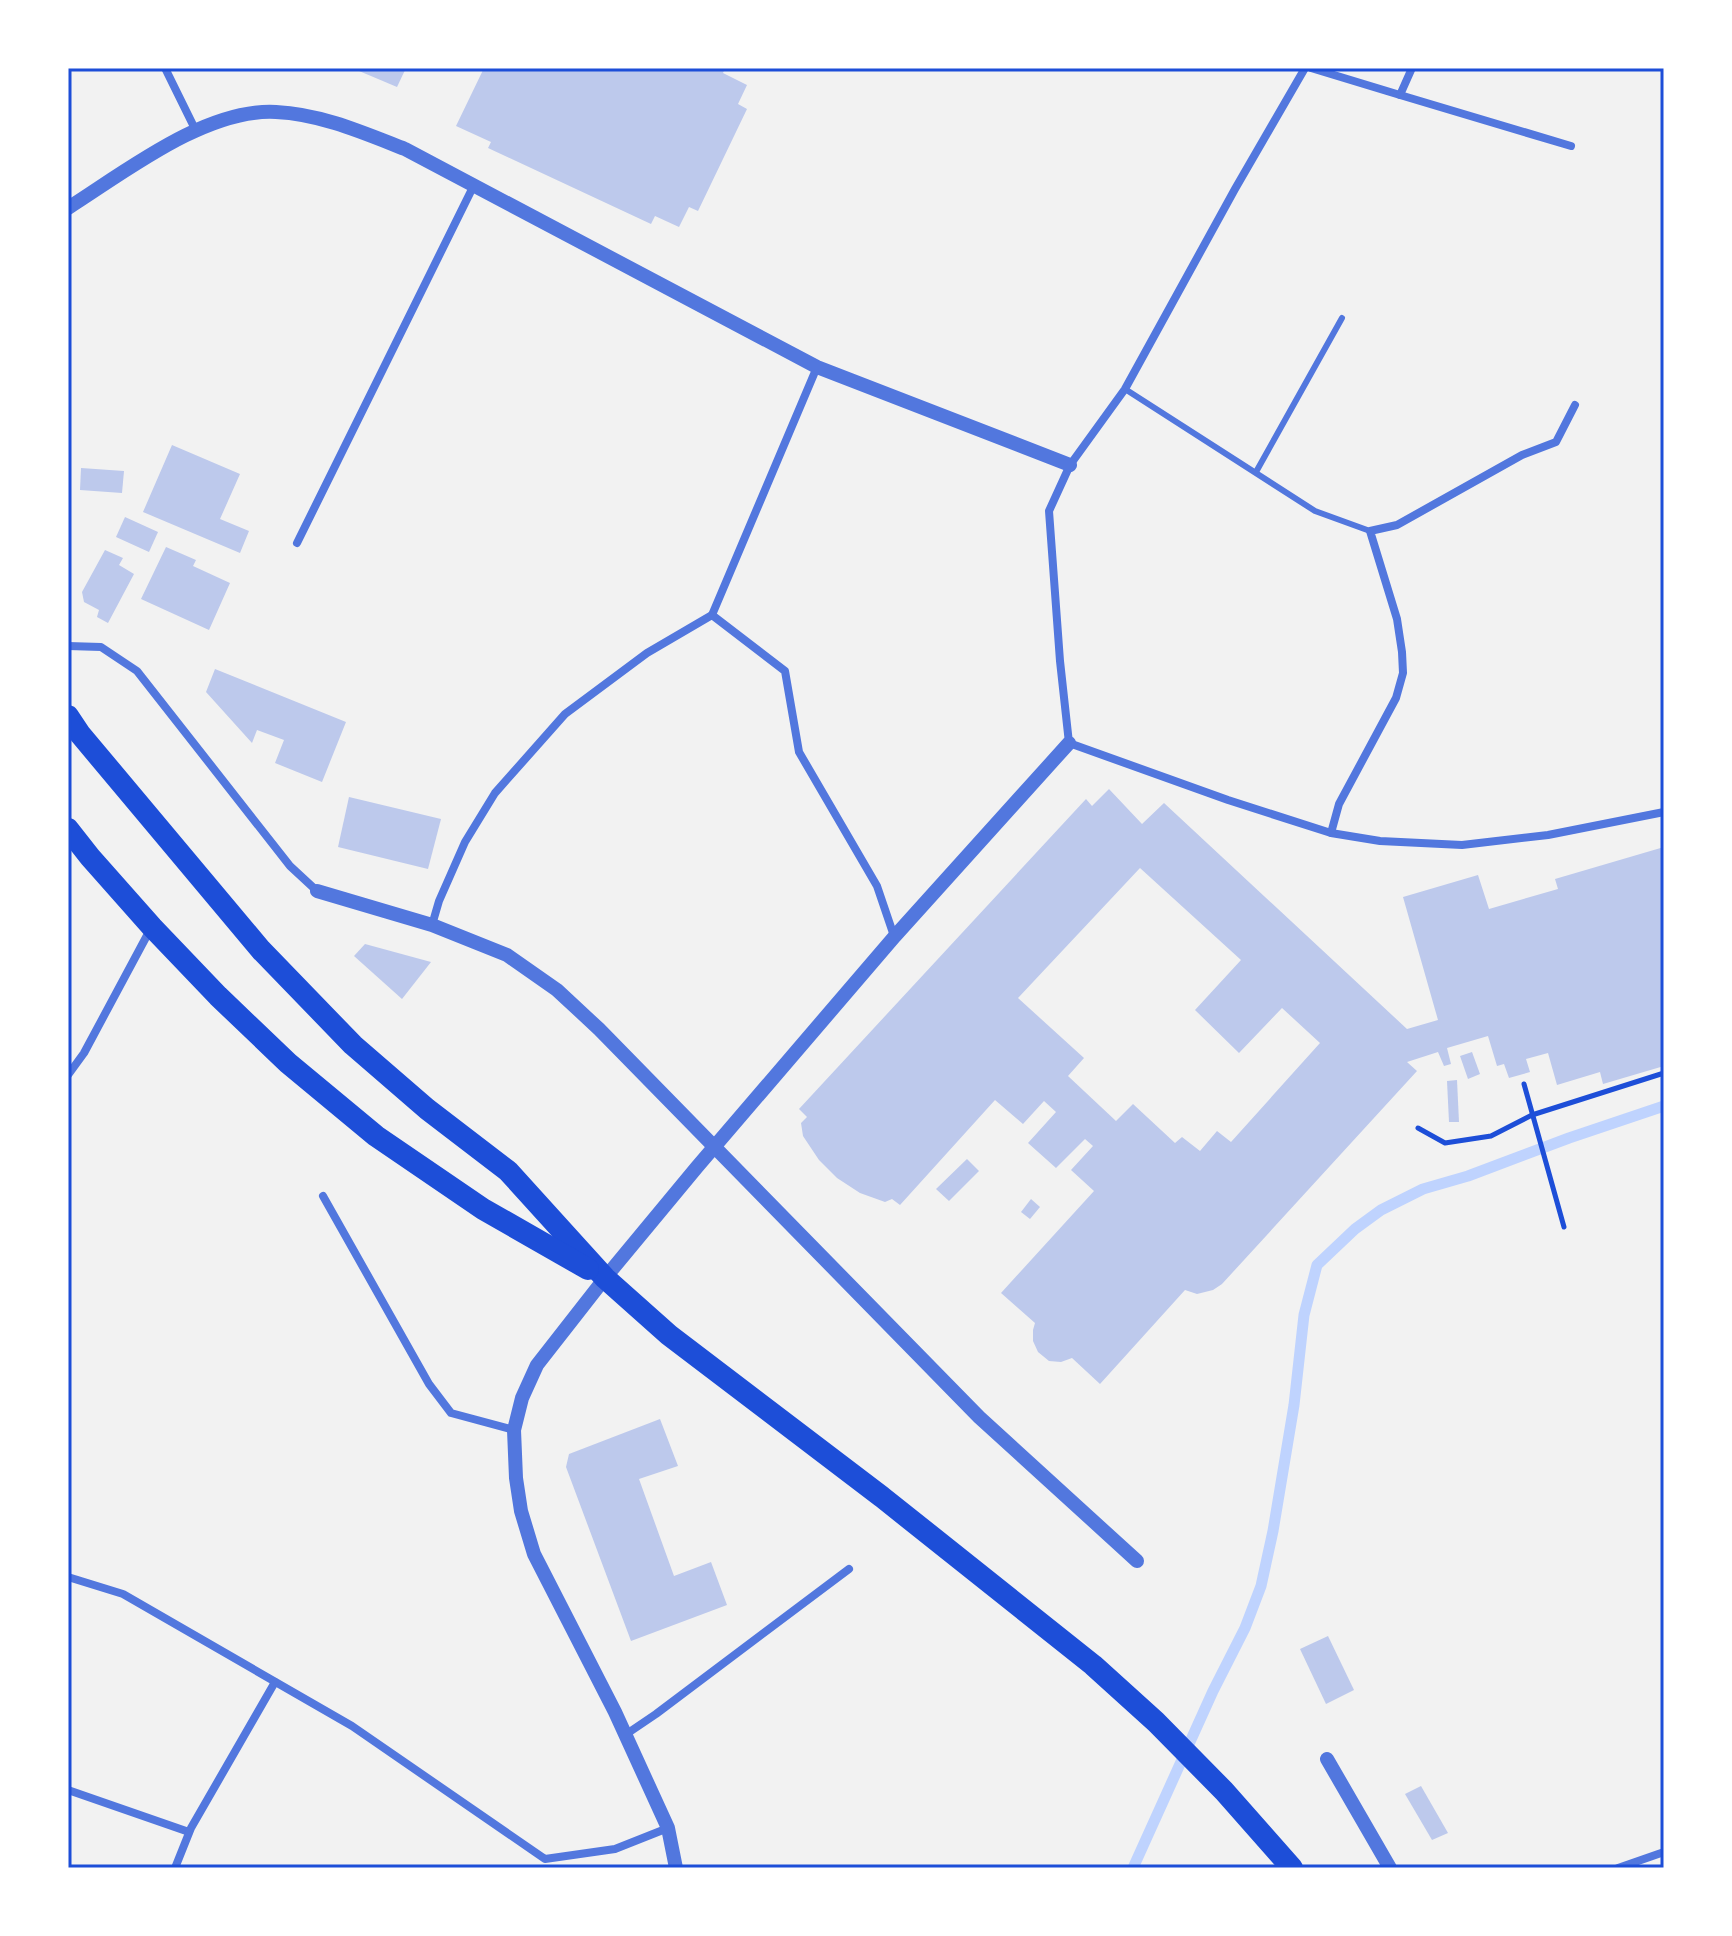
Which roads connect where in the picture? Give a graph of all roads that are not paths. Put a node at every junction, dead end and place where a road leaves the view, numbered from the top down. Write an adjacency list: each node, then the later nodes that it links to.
1 (165, 68): 6 (street)
2 (1305, 68): 12 (street)
3 (1311, 68): 5 (street)
4 (1412, 68): 5 (street)
5 (1400, 95): 7 (street)
6 (196, 131): 8 (street); 9 (street)
7 (1571, 146)
8 (474, 184): 11 (street); 17 (street)
9 (68, 208)
10 (1342, 318): 15 (lane)
11 (817, 367): 14 (street); 18 (street)
12 (1125, 389): 14 (street); 15 (lane)
13 (1575, 405): 16 (street)
14 (1070, 465): 21 (street)
15 (1256, 472): 16 (lane)
16 (1370, 531): 24 (street)
17 (297, 543)
18 (712, 615): 26 (street); 28 (street)
19 (68, 646): 25 (street)
20 (68, 716): 32 (highway)
21 (1069, 743): 24 (street); 28 (street)
22 (1664, 812): 24 (street)
23 (68, 829): 27 (highway)
24 (1331, 833)
25 (317, 891): 26 (street)
26 (432, 925): 30 (street)
27 (152, 927): 29 (street); 32 (highway)
28 (895, 936): 30 (street)
29 (68, 1075)
30 (715, 1146): 32 (street); 34 (street)
31 (323, 1196): 33 (street)
32 (605, 1278): 33 (street); 46 (highway)
33 (514, 1430): 38 (street)
34 (1137, 1561)
35 (849, 1569): 38 (street)
36 (68, 1577): 37 (street)
37 (275, 1682): 41 (street); 42 (street)
38 (625, 1735): 41 (street)
39 (1327, 1759): 47 (street)
40 (68, 1790): 42 (street)
41 (668, 1828): 45 (street)
42 (189, 1832): 44 (street)
43 (1664, 1852): 48 (street)
44 (175, 1868)
45 (676, 1868)
46 (1292, 1868)
47 (1390, 1868)
48 (1618, 1868)

